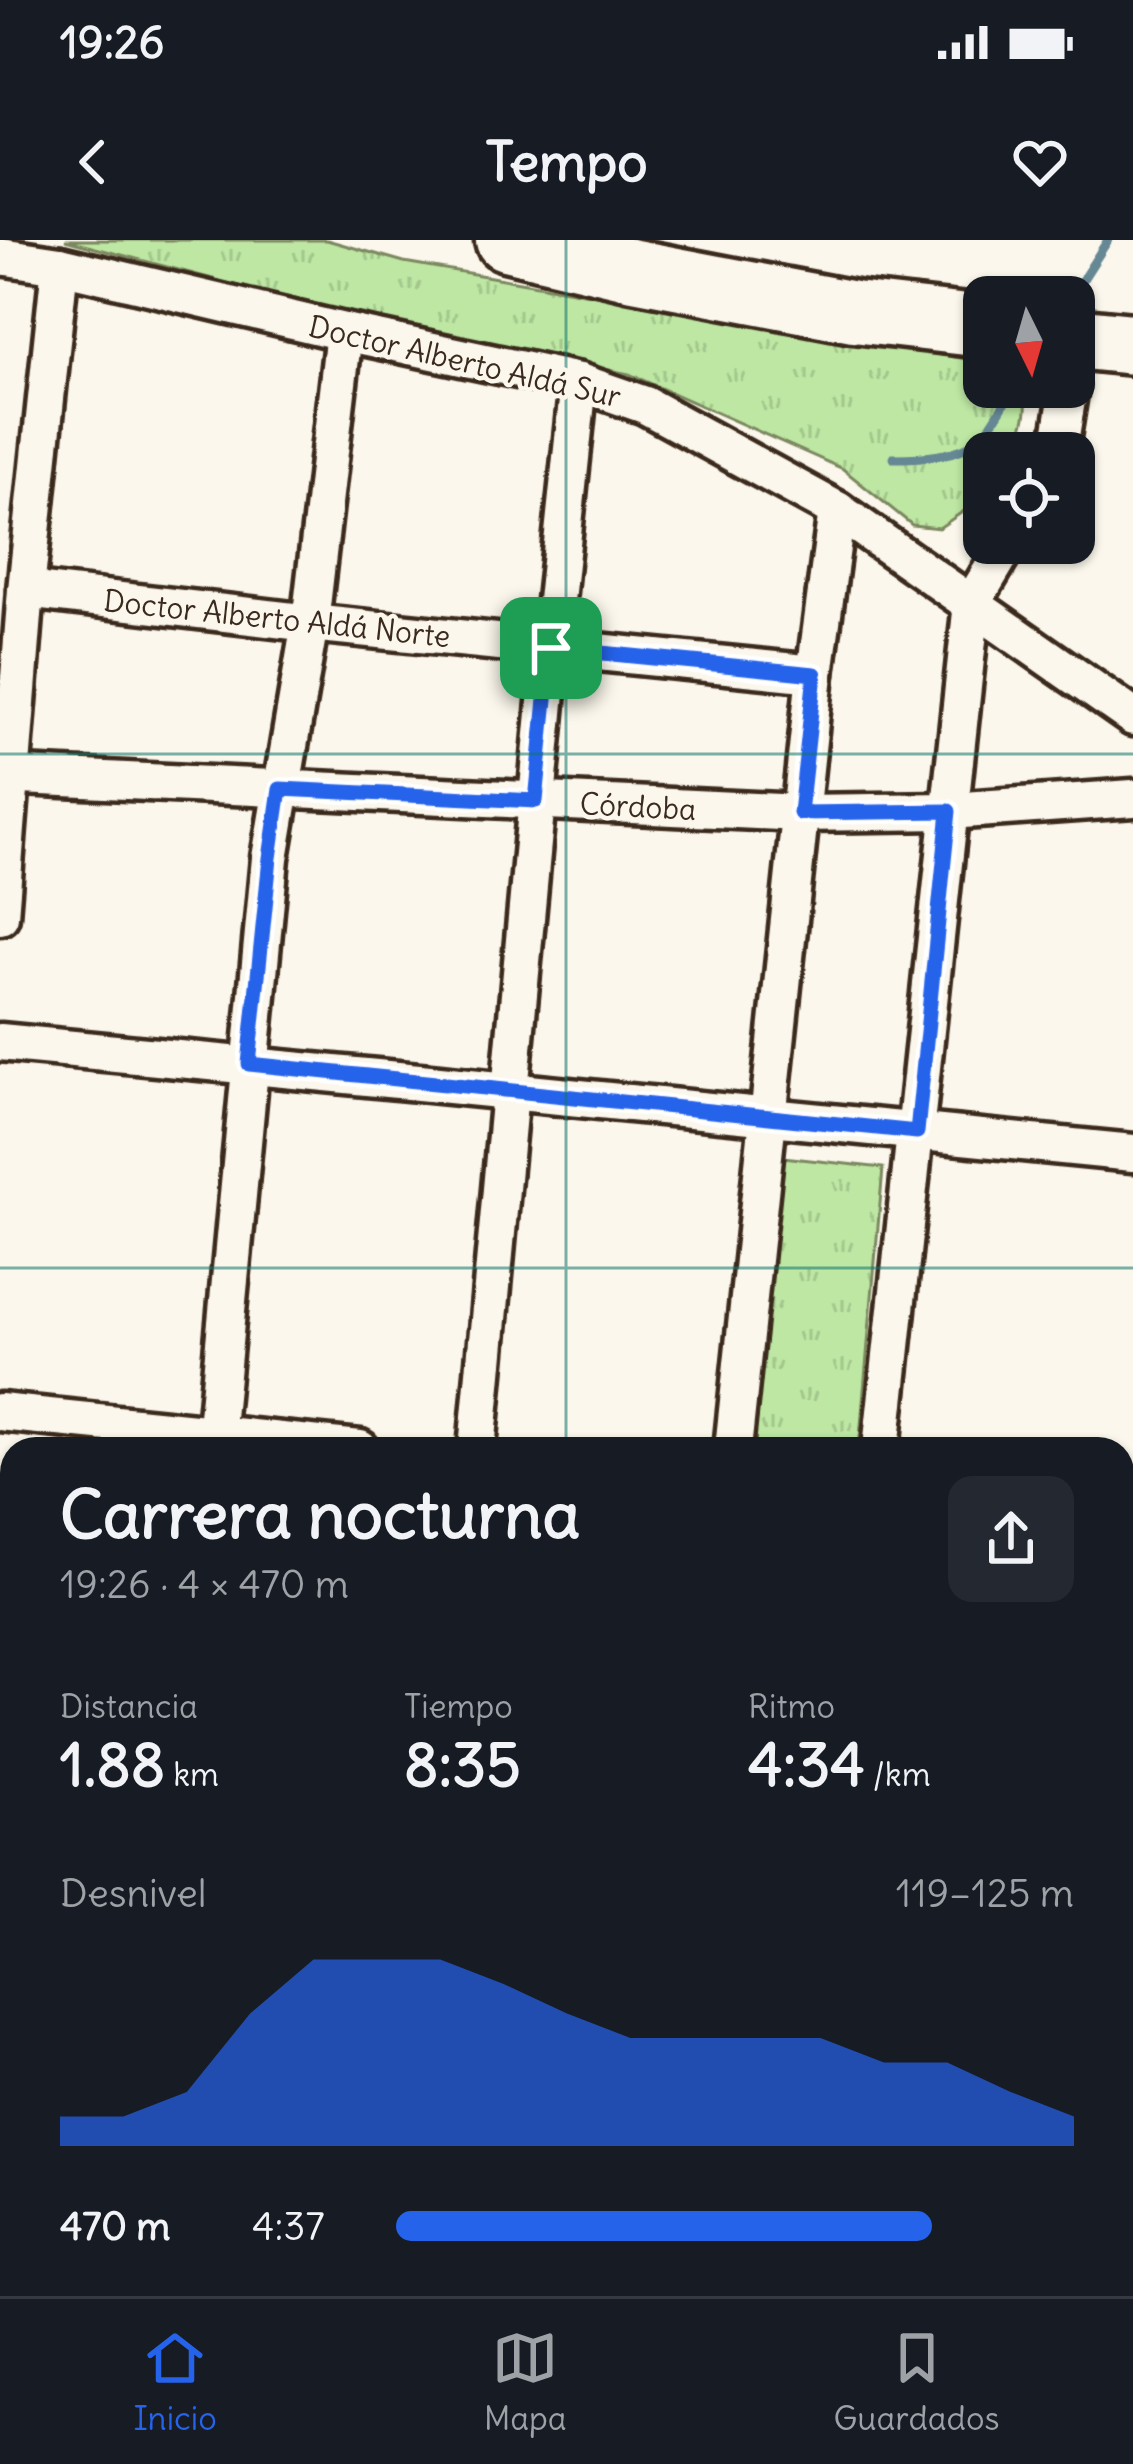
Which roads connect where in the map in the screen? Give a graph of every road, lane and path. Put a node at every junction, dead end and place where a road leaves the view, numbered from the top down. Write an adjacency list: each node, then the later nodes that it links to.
1 (506, 240): 4 (main road)
2 (0, 256): 3 (street, Doctor Alberto Aldá Sur)
3 (59, 266): 5 (street, Doctor Alberto Aldá Sur); 9 (street)
4 (963, 325)
5 (344, 332): 6 (street, Doctor Alberto Aldá Sur); 11 (street)
6 (579, 382): 7 (street, Doctor Alberto Aldá Sur); 12 (street)
7 (837, 510): 10 (street, Doctor Alberto Aldá Sur); 13 (street)
8 (995, 564): 10 (street)
9 (26, 590): 11 (street, Doctor Alberto Aldá Norte); 15 (street)
10 (972, 602): 14 (street, Doctor Alberto Aldá Sur); 19 (street)
11 (310, 623): 12 (street, Doctor Alberto Aldá Norte); 16 (street)
12 (551, 648): 13 (street, Doctor Alberto Aldá Norte); 18 (street)
13 (815, 674): 20 (street)
14 (1133, 717)
15 (6, 775): 16 (street, Córdoba); 21 (street)
16 (280, 789): 18 (street, Córdoba); 23 (street)
17 (1133, 799): 19 (street, Córdoba)
18 (536, 801): 20 (street, Córdoba); 24 (street)
19 (949, 811): 20 (street, Córdoba); 26 (street)
20 (800, 813): 25 (street)
21 (0, 916)
22 (0, 1042): 23 (street)
23 (249, 1064): 24 (street); 30 (street)
24 (511, 1091): 25 (street); 31 (street)
25 (770, 1119): 26 (street); 32 (street)
26 (917, 1132): 27 (street); 33 (street)
27 (1133, 1153)
28 (0, 1412): 29 (street)
29 (179, 1437)
30 (215, 1437)
31 (478, 1437)
32 (734, 1437)
33 (882, 1437)

